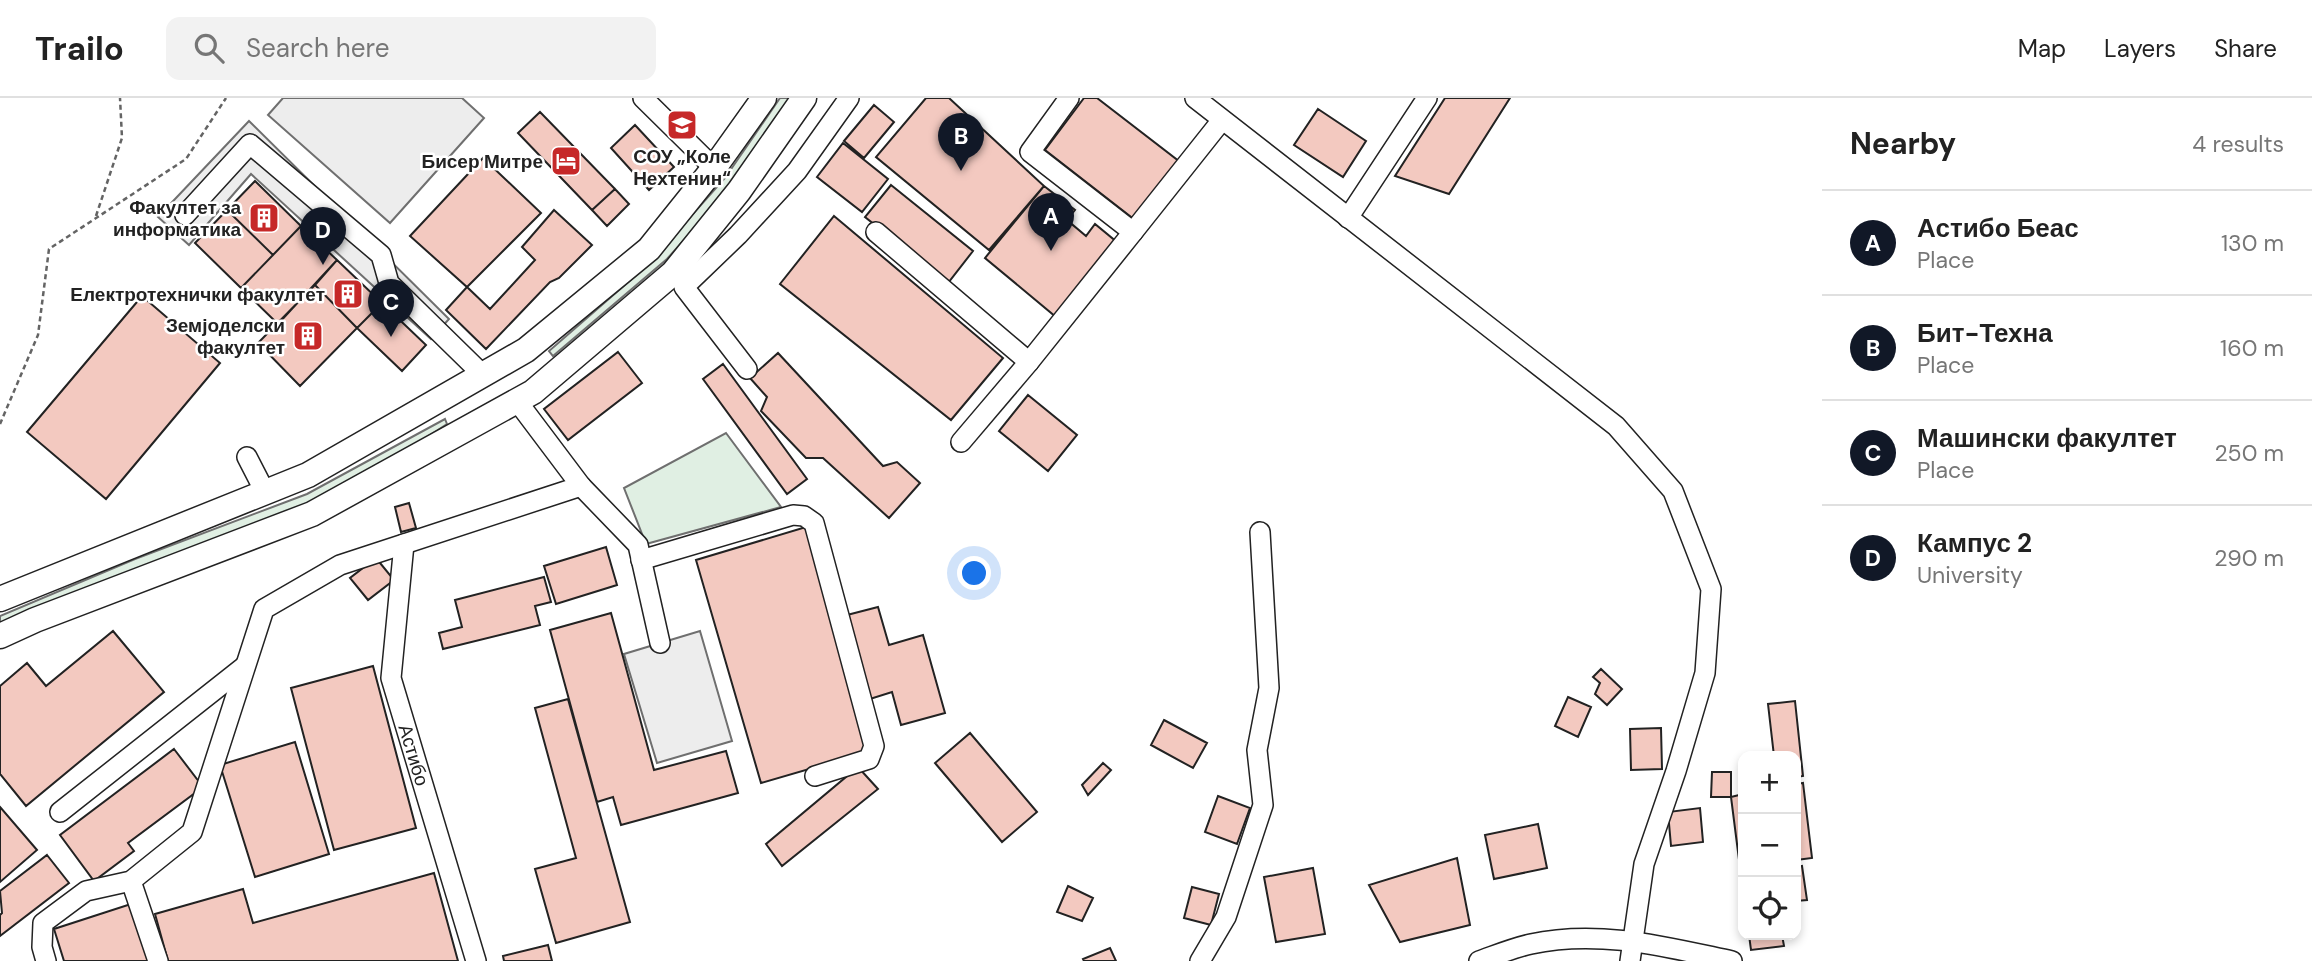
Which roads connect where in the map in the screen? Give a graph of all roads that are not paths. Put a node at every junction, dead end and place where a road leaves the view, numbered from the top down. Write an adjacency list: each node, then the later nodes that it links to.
1 (643, 98): 9 (street)
2 (764, 98): 9 (main road)
3 (804, 98): 17 (main road)
4 (849, 98): 15 (street)
5 (1069, 98): 13 (street)
6 (1195, 98): 8 (street)
7 (1427, 98): 11 (street)
8 (1217, 109): 11 (street); 13 (street)
9 (713, 168): 16 (main road)
10 (185, 215): 16 (street)
11 (1348, 218): 32 (street)
12 (876, 232): 14 (street)
13 (1133, 232): 14 (street)
14 (1029, 362): 18 (street)
15 (747, 369)
16 (489, 371): 17 (main road); 21 (main road)
17 (517, 401): 20 (street); 26 (main road)
18 (961, 442)
19 (247, 457): 21 (street)
20 (581, 486): 23 (street); 24 (street)
21 (265, 492): 25 (main road)
22 (1260, 532): 36 (street)
23 (404, 544): 28 (street); 35 (street, Астибо)
24 (641, 560): 27 (street); 29 (street)
25 (0, 599)
26 (0, 636)
27 (660, 643)
28 (245, 666): 30 (street); 31 (street)
29 (815, 776)
30 (60, 812)
31 (131, 881): 33 (street); 34 (street)
32 (1634, 940): 37 (street); 38 (street); 39 (street)
33 (46, 961)
34 (158, 961)
35 (476, 961)
36 (1200, 961)
37 (1479, 961)
38 (1630, 961)
39 (1732, 961)

